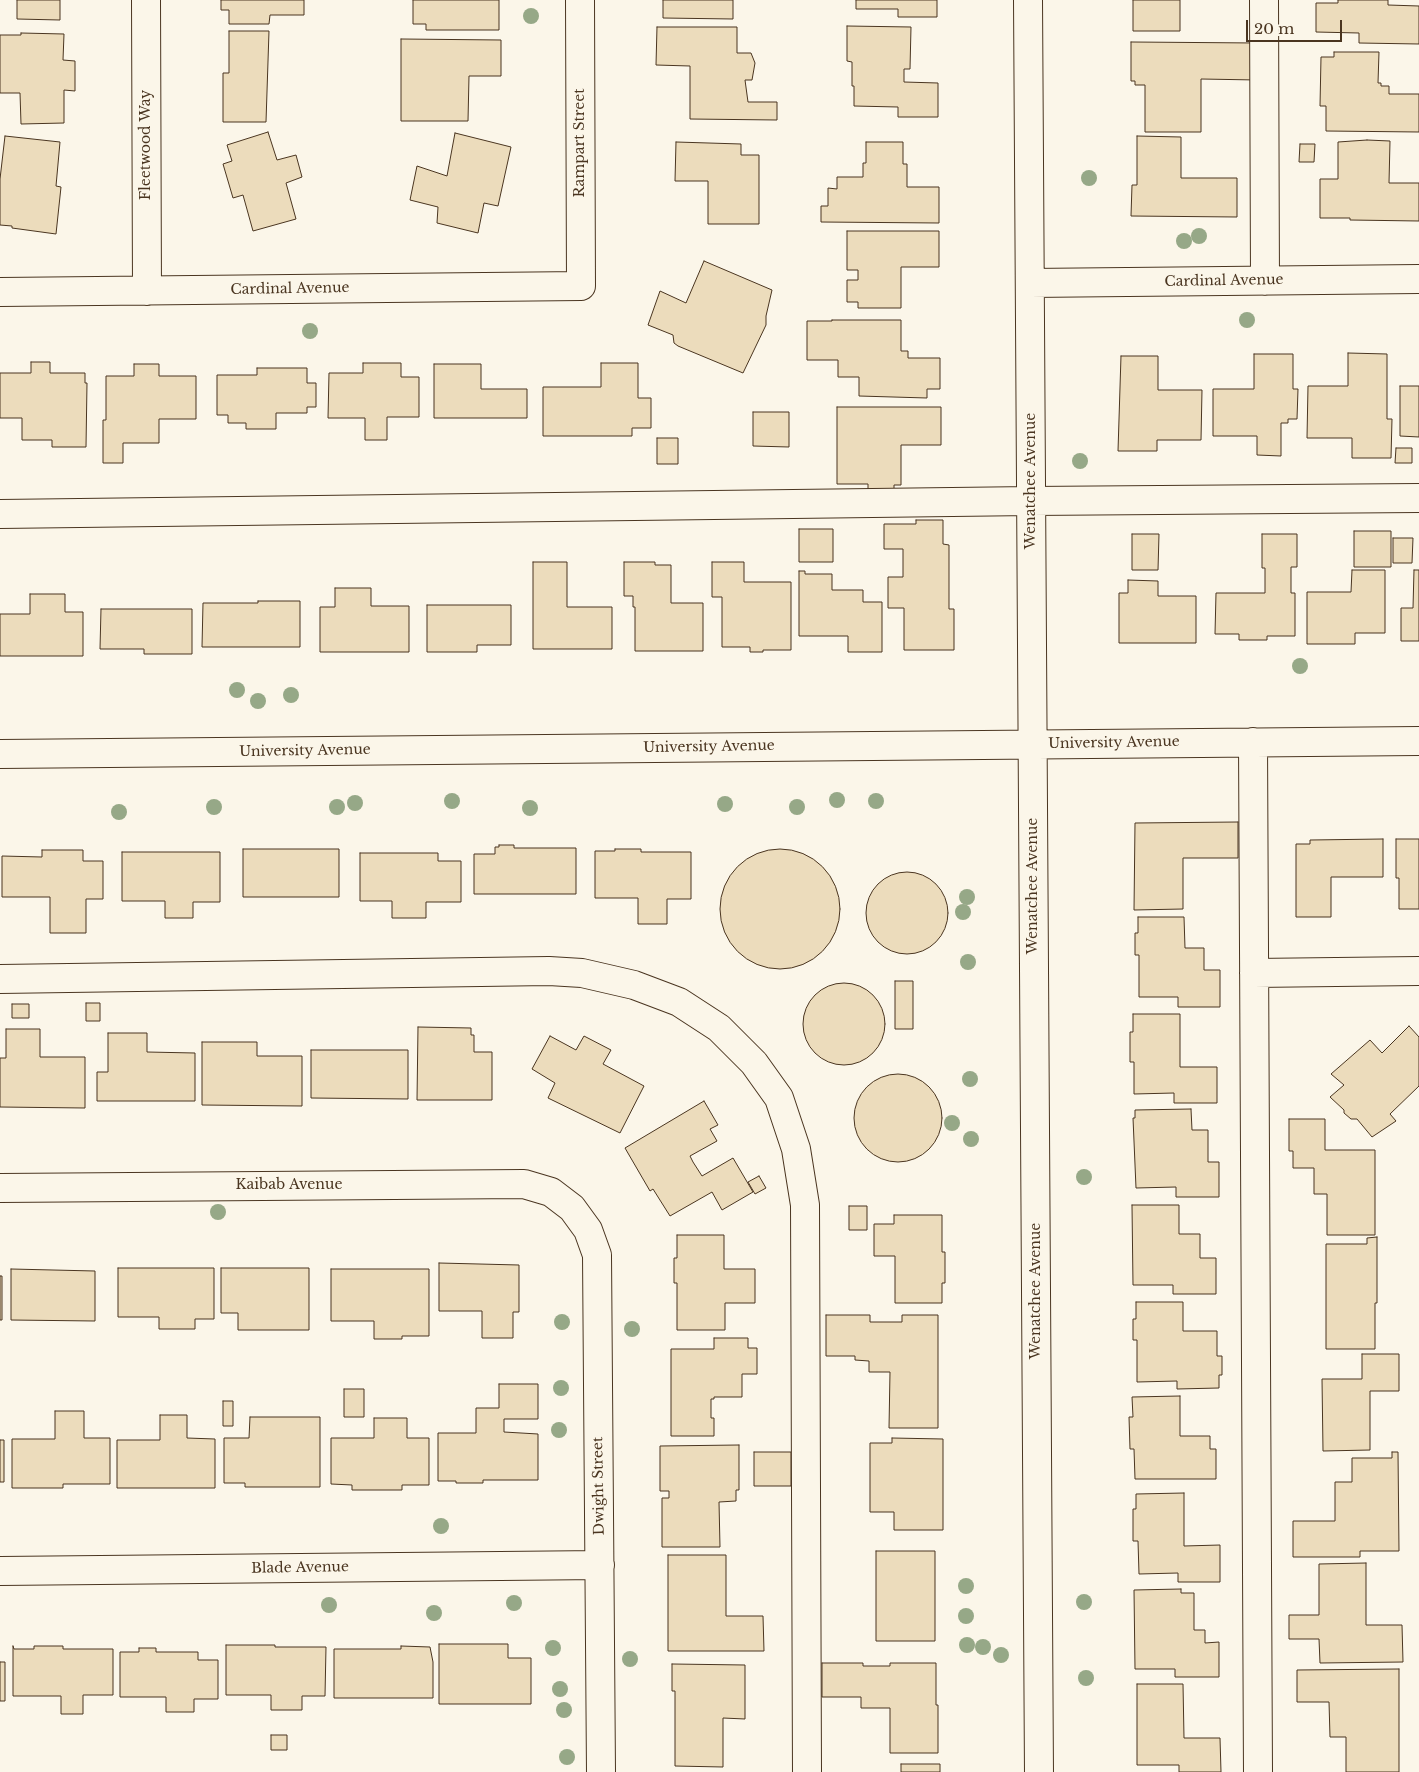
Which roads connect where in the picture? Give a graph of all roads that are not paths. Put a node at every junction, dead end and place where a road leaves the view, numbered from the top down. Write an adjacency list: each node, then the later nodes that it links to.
1 (146, 0): 9 (street, Fleetwood Way)
2 (580, 0): 8 (street, Rampart Street)
3 (1028, 0): 7 (street, Wenatchee Avenue)
4 (1264, 0): 6 (street)
5 (1419, 279): 6 (street, Cardinal Avenue)
6 (1265, 280): 7 (street, Cardinal Avenue)
7 (1030, 283): 12 (street, Wenatchee Avenue)
8 (581, 286): 9 (street, Cardinal Avenue)
9 (147, 291): 10 (street, Cardinal Avenue)
10 (0, 292)
11 (1419, 498): 12 (street)
12 (1031, 501): 13 (street); 16 (street, Wenatchee Avenue)
13 (0, 514)
14 (1419, 741): 15 (street, University Avenue)
15 (1253, 742): 16 (street, University Avenue); 19 (street)
16 (1032, 744): 17 (street, University Avenue); 27 (street, Wenatchee Avenue)
17 (0, 754)
18 (1419, 971): 19 (street)
19 (1254, 973): 28 (street)
20 (0, 978): 26 (street)
21 (0, 1188): 22 (street, Kaibab Avenue)
22 (572, 1208): 23 (street, Dwight Street)
23 (600, 1565): 24 (street, Blade Avenue); 25 (street, Dwight Street)
24 (0, 1571)
25 (601, 1772)
26 (808, 1772)
27 (1039, 1772)
28 (1258, 1772)

